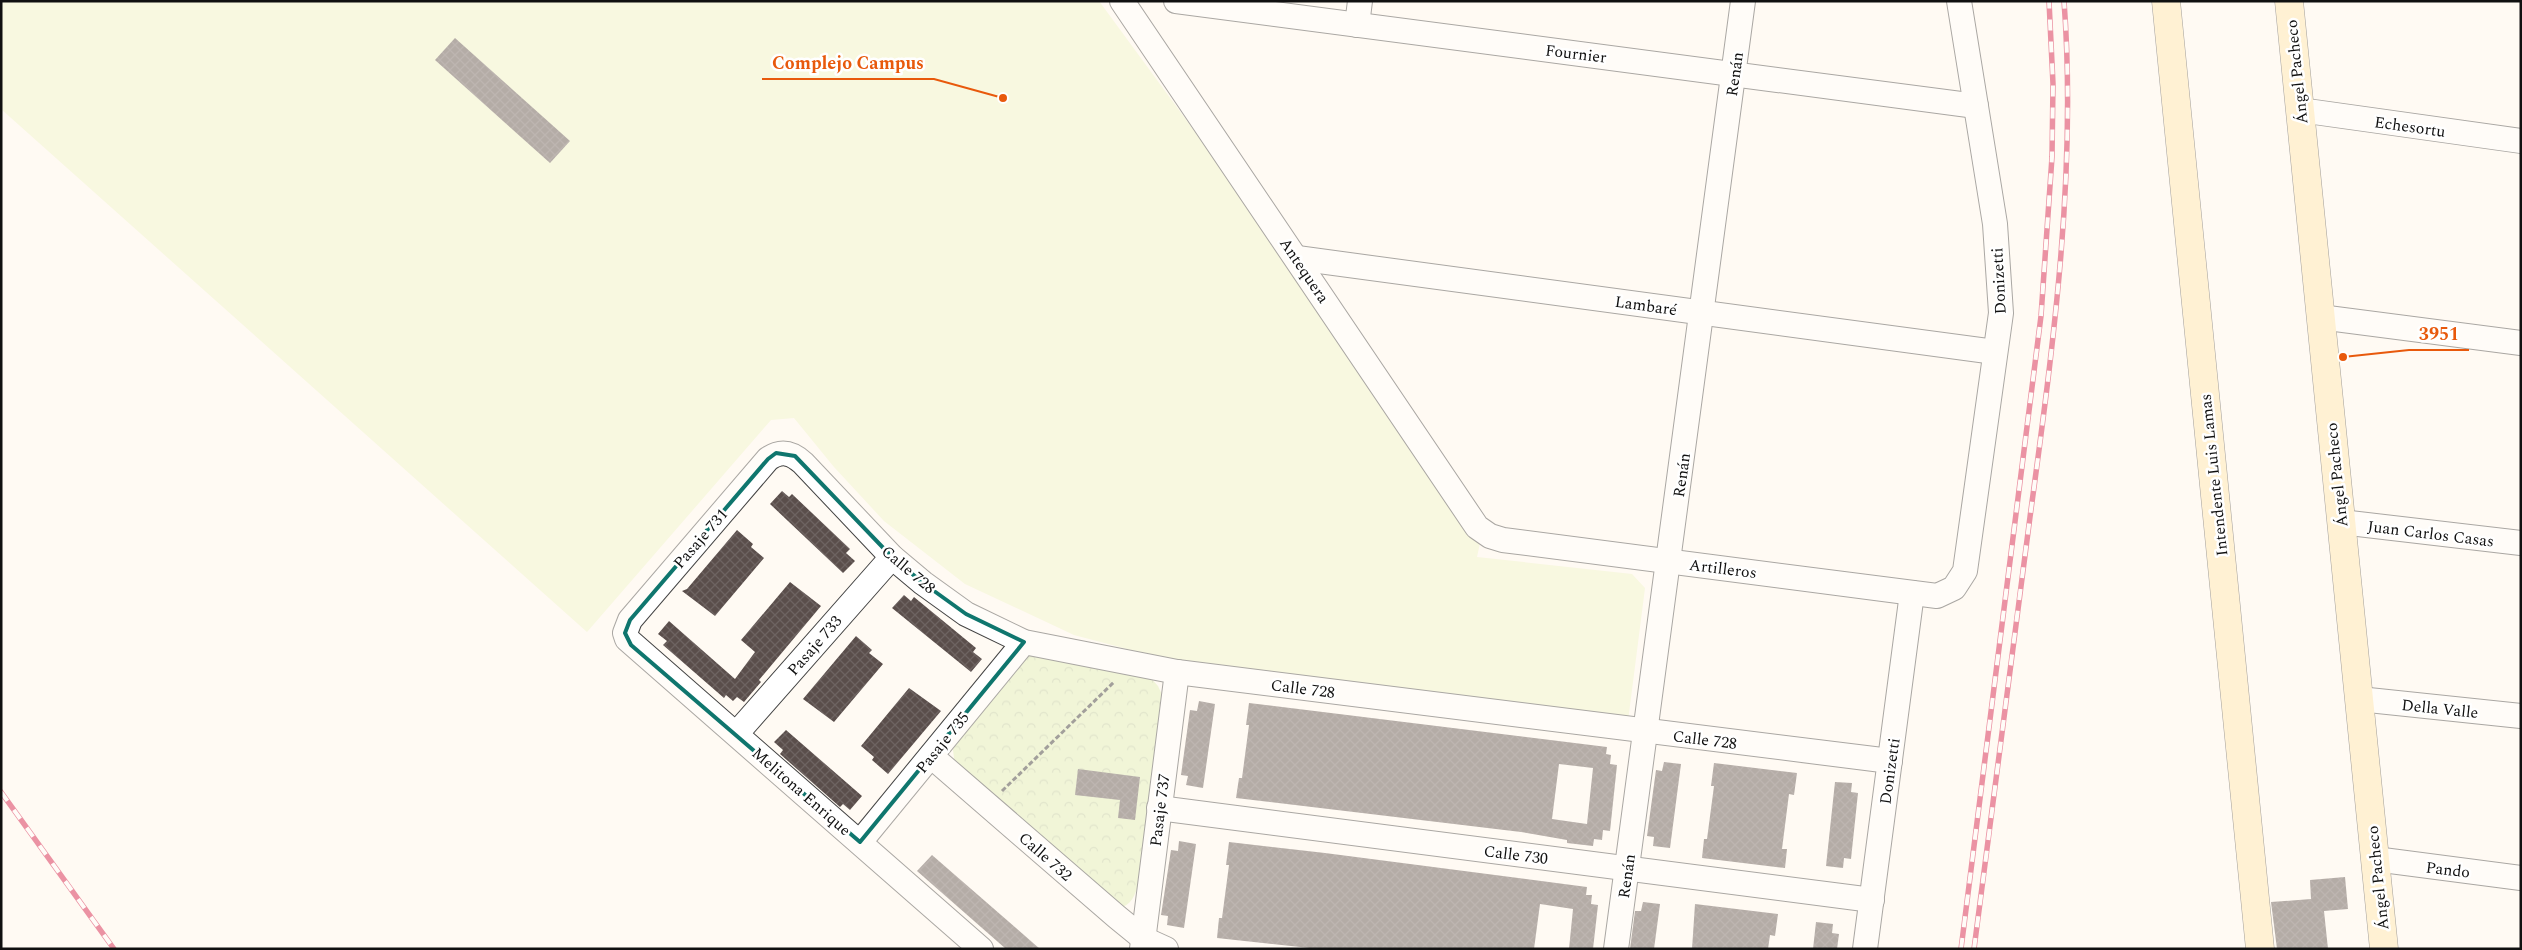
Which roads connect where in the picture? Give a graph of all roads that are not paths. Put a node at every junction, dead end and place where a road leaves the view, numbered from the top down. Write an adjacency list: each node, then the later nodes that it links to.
1 (1122, 1): 13 (street, Antequera)
2 (1176, 1): 8 (street, Fournier)
3 (1360, 1): 8 (street)
4 (1743, 1): 9 (street, Renán)
5 (1959, 1): 10 (street, Donizetti)
6 (2166, 1): 46 (main road, Intendente Luis Lamas)
7 (2289, 1): 11 (main road, Ángel Pacheco)
8 (1358, 25): 9 (street, Fournier)
9 (1734, 74): 10 (street, Fournier); 14 (street, Renán)
10 (1976, 106): 17 (street, Donizetti)
11 (2300, 110): 12 (street, Echesortu); 15 (main road, Ángel Pacheco)
12 (2521, 141)
13 (1296, 258): 14 (street, Lambaré); 20 (street, Antequera)
14 (1702, 312): 17 (street, Lambaré); 23 (street, Renán)
15 (2320, 317): 16 (street); 19 (main road, Ángel Pacheco)
16 (2521, 343)
17 (1995, 352): 24 (street, Donizetti)
18 (785, 452): 22 (street, Calle 728); 26 (street, Pasaje 731)
19 (2341, 522): 21 (street, Juan Carlos Casas); 29 (main road, Ángel Pacheco)
20 (1490, 536): 23 (street, Artilleros)
21 (2521, 544)
22 (892, 557): 27 (street, Calle 728); 32 (street, Pasaje 733)
23 (1669, 561): 25 (street, Artilleros); 31 (street, Renán)
24 (1954, 588): 25 (street, Artilleros)
25 (1912, 593): 34 (street, Donizetti)
26 (625, 633): 32 (street, Melitona Enrique)
27 (1024, 642): 28 (street, Calle 728); 33 (street, Pasaje 735)
28 (1177, 672): 31 (street, Calle 728); 35 (street, Pasaje 737)
29 (2359, 699): 30 (street, Della Valle); 37 (main road, Ángel Pacheco)
30 (2521, 716)
31 (1646, 731): 34 (street, Calle 728); 38 (street, Renán)
32 (736, 733): 36 (street, Melitona Enrique)
33 (931, 756): 36 (street, Pasaje 735); 41 (street, Calle 732)
34 (1890, 762): 40 (street, Donizetti)
35 (1159, 808): 38 (street, Calle 730); 41 (street, Pasaje 737)
36 (860, 842): 42 (street, Melitona Enrique)
37 (2375, 860): 39 (street, Pando); 47 (main road, Ángel Pacheco)
38 (1627, 869): 40 (street, Calle 730); 44 (street, Renán)
39 (2521, 878)
40 (1872, 900): 45 (street, Donizetti)
41 (1143, 944): 43 (street, Calle 732)
42 (981, 949)
43 (1166, 949)
44 (1616, 949)
45 (1865, 949)
46 (2260, 949)
47 (2384, 949)

